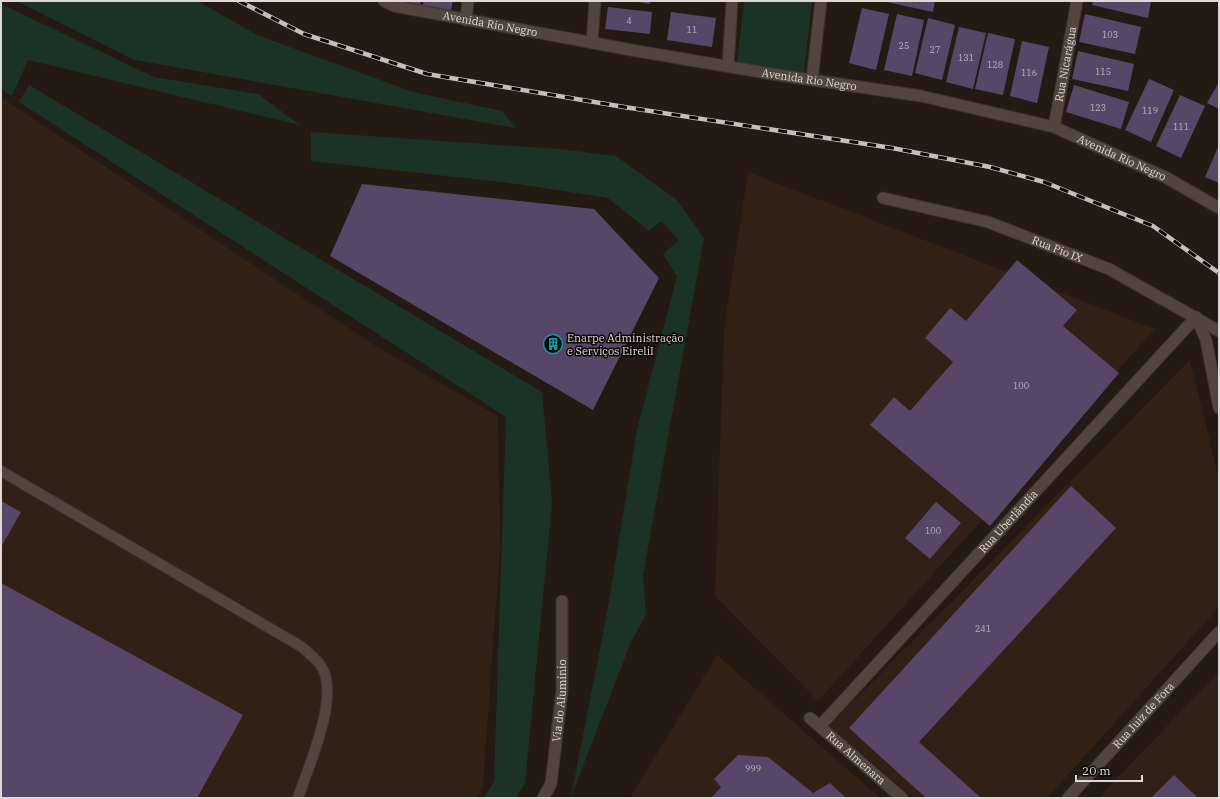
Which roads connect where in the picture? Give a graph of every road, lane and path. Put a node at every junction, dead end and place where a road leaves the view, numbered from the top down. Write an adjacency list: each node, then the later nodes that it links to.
1 (468, 1): 7 (street)
2 (595, 1): 8 (street)
3 (732, 1): 9 (street)
4 (821, 1): 10 (street)
5 (1077, 1): 11 (street, Rua Nicarágua)
6 (387, 2): 7 (street, Avenida Rio Negro)
7 (466, 20): 8 (street, Avenida Rio Negro)
8 (592, 43): 9 (street, Avenida Rio Negro)
9 (728, 66): 10 (street, Avenida Rio Negro)
10 (812, 79): 11 (street, Avenida Rio Negro)
11 (1054, 127): 13 (street, Avenida Rio Negro)
12 (883, 198): 14 (street, Rua Pio IX)
13 (1219, 208)
14 (1196, 316): 15 (street, Rua Pio IX); 16 (street); 21 (street, Rua Uberlândia)
15 (1219, 331)
16 (1219, 408)
17 (1, 471): 22 (lane)
18 (562, 601): 23 (street, Via do Alumínio)
19 (1219, 632): 25 (street, Rua Juiz de Fora)
20 (810, 718): 21 (street, Rua Almenara)
21 (820, 726): 24 (street, Rua Almenara)
22 (298, 798)
23 (543, 798)
24 (902, 798)
25 (1068, 798)

